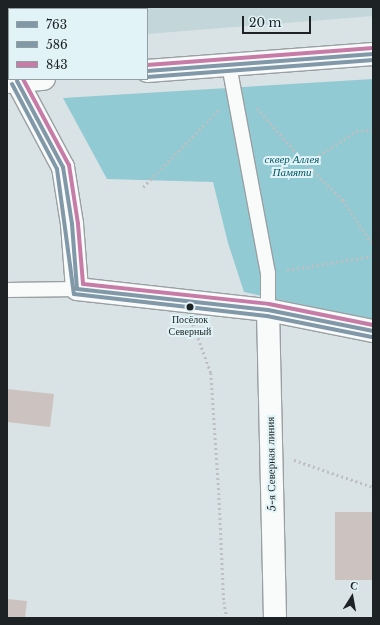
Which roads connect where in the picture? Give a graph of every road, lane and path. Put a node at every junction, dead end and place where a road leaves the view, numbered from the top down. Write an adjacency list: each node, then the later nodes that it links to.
1 (45, 7): 2 (lane)
2 (32, 8)
3 (373, 54): 6 (street)
4 (148, 71): 6 (street)
5 (33, 80): 7 (street)
6 (232, 80): 9 (path); 10 (path); 13 (lane)
7 (12, 82): 14 (street)
8 (373, 130): 9 (path)
9 (306, 164): 11 (path)
10 (143, 187)
11 (373, 245)
12 (373, 256): 13 (path)
13 (268, 273): 16 (lane)
14 (77, 289): 15 (lane); 16 (street)
15 (7, 290)
16 (268, 310): 18 (street); 19 (street, 5-я Северная линия)
17 (192, 319): 21 (path)
18 (373, 331)
19 (271, 452): 20 (path); 22 (street, 5-я Северная линия)
20 (373, 487)
21 (227, 618)
22 (274, 618)

